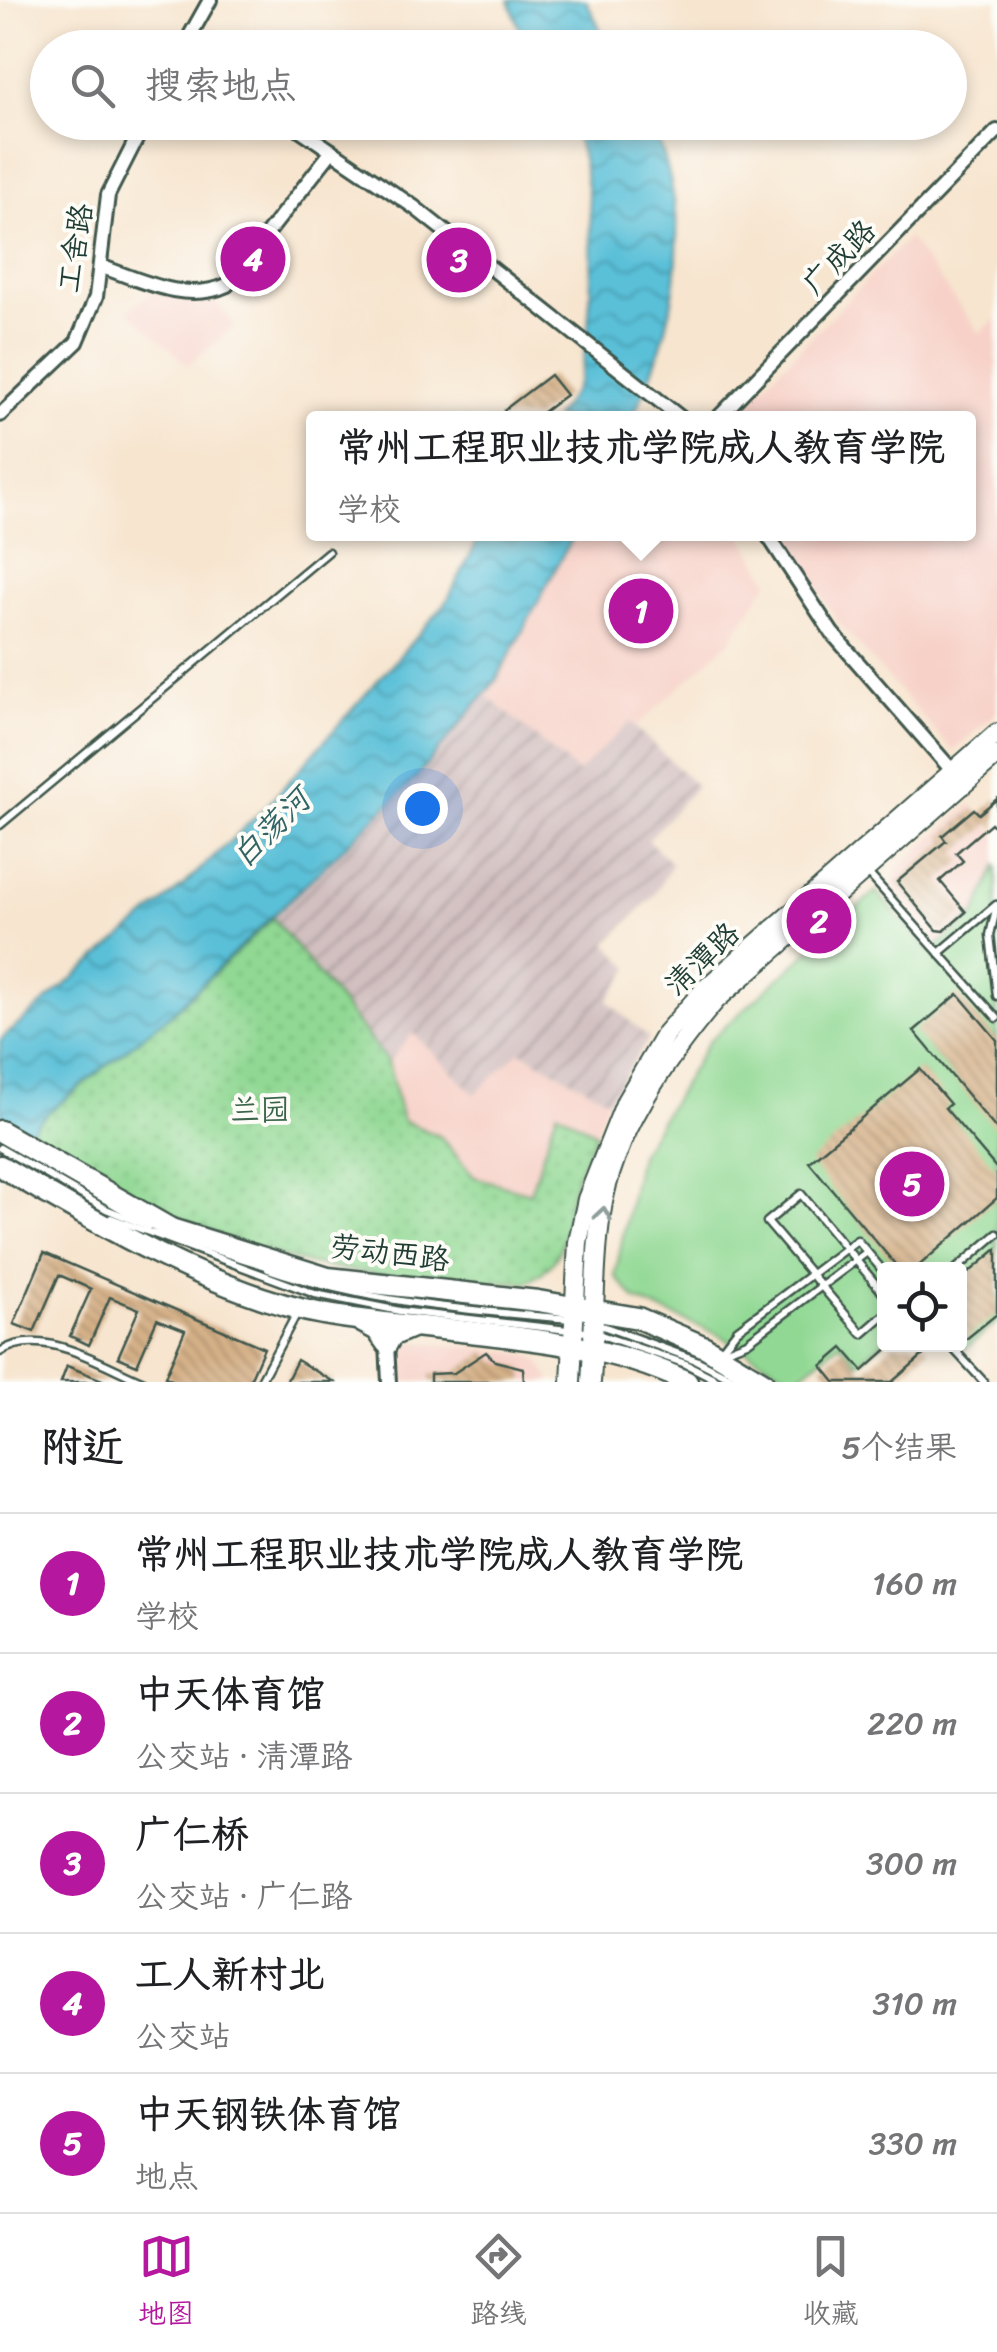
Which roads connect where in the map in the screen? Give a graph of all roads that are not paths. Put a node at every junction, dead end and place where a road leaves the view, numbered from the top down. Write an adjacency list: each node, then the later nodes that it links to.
1 (210, 0): 2 (street)
2 (193, 30)
3 (997, 131): 9 (street, 广成路)
4 (136, 140): 7 (street, 工舍路)
5 (316, 140): 6 (street)
6 (332, 151): 7 (street); 8 (street)
7 (100, 266): 10 (street, 工舍路)
8 (672, 411)
9 (725, 411)
10 (0, 415)
11 (771, 541): 15 (street)
12 (328, 552): 16 (lane)
13 (997, 733): 15 (main road, 清潭路)
14 (997, 755): 15 (main road, 清潭路)
15 (960, 778): 17 (main road, 清潭路); 37 (main road, 清潭路)
16 (0, 825)
17 (866, 871): 19 (lane); 37 (main road, 清潭路, one-way to 17)
18 (997, 904): 19 (lane); 20 (lane)
19 (939, 954): 21 (lane)
20 (997, 996)
21 (997, 1018)
22 (0, 1131): 23 (main road)
23 (6, 1155): 33 (main road, 劳动西路); 35 (lane); 37 (main road, 劳动西路)
24 (997, 1234): 28 (lane)
25 (846, 1248): 26 (lane); 27 (lane); 30 (lane); 30 (lane)
26 (867, 1252): 27 (lane); 29 (lane)
27 (856, 1260): 31 (lane); 32 (lane)
28 (964, 1262)
29 (877, 1264)
30 (812, 1276): 32 (lane); 41 (lane)
31 (877, 1286)
32 (823, 1288): 36 (lane); 41 (lane)
33 (300, 1308): 34 (main road, 劳动西路); 43 (lane)
34 (356, 1318): 35 (main road, 劳动西路); 38 (main road)
35 (418, 1320): 37 (main road, 劳动西路); 38 (main road)
36 (877, 1321)
37 (586, 1328): 41 (main road, 劳动西路); 45 (main road); 46 (main road); 47 (main road, 劳动西路); 48 (lane); 49 (lane)
38 (387, 1344): 44 (street)
39 (0, 1352): 42 (lane)
40 (957, 1352): 51 (lane)
41 (718, 1354): 50 (main road, 劳动西路)
42 (144, 1382)
43 (260, 1382)
44 (389, 1382)
45 (571, 1382)
46 (590, 1382)
47 (688, 1382)
48 (721, 1382)
49 (739, 1382)
50 (763, 1382)
51 (984, 1382)

